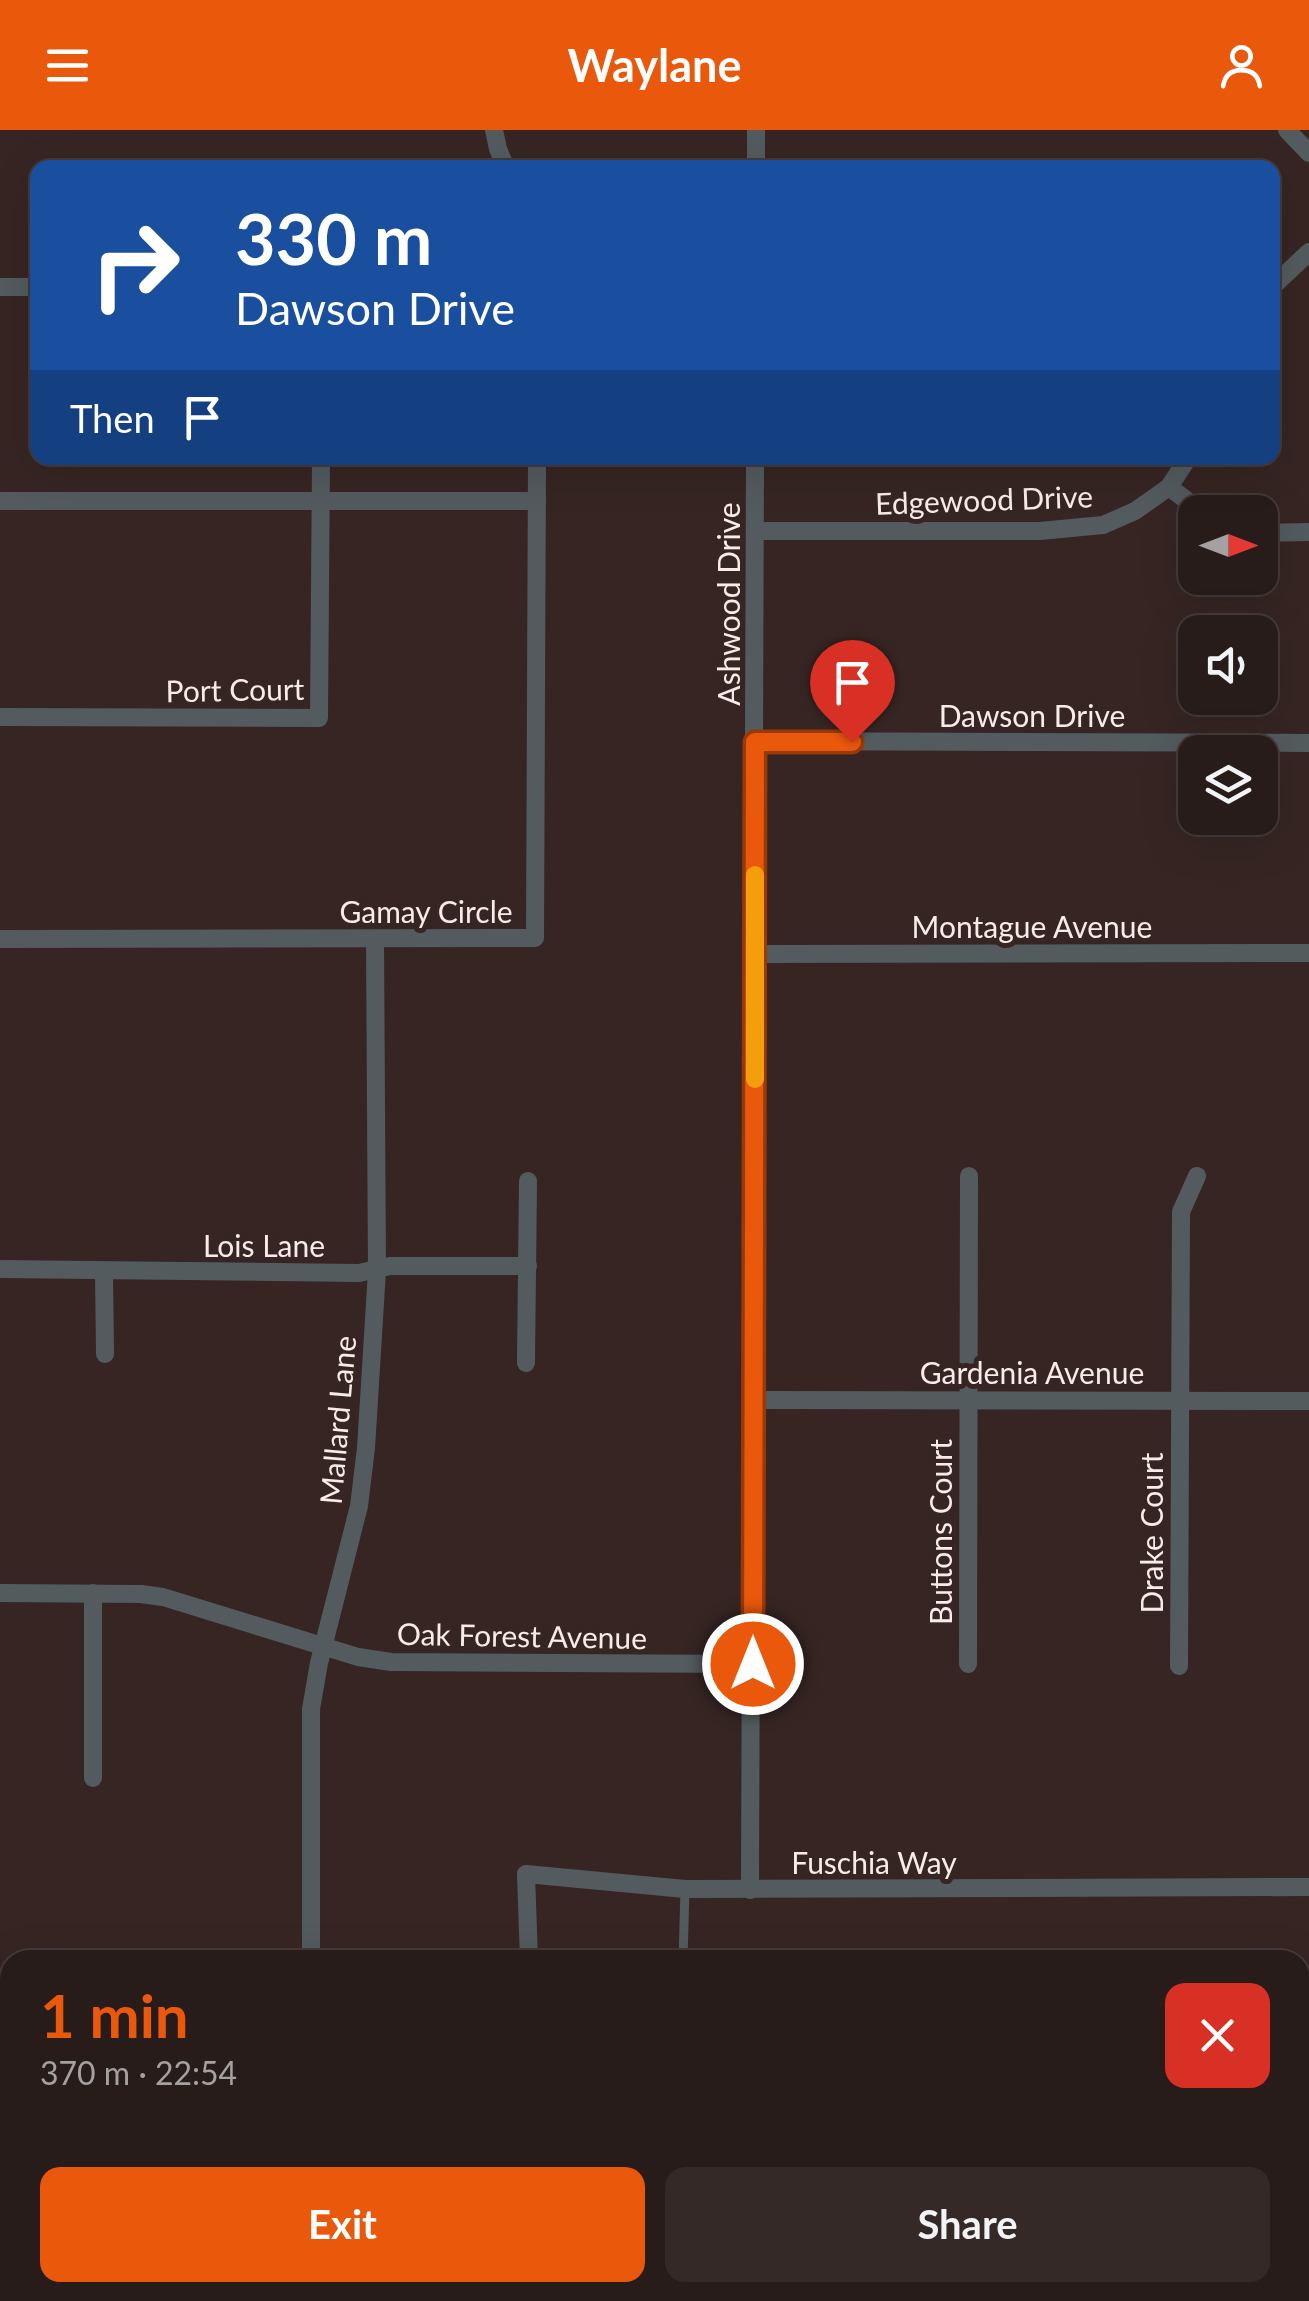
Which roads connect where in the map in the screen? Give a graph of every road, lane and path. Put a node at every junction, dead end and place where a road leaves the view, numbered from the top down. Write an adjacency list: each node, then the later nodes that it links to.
1 (494, 130): 5 (street)
2 (756, 130): 6 (street)
3 (1287, 130): 4 (street)
4 (1309, 153)
5 (503, 160)
6 (756, 160)
7 (1309, 252): 8 (street)
8 (1280, 279)
9 (0, 286): 10 (street)
10 (30, 287)
11 (320, 465): 19 (street)
12 (537, 465): 18 (street)
13 (756, 465): 20 (street, Ashwood Drive)
14 (1183, 465): 15 (street, Edgewood Drive)
15 (1169, 487): 16 (street); 20 (street, Edgewood Drive)
16 (1180, 495)
17 (0, 501): 19 (street)
18 (537, 501): 19 (street); 27 (street, Gamay Circle)
19 (320, 502): 23 (street, Port Court)
20 (756, 531): 24 (street, Ashwood Drive)
21 (1278, 532): 22 (street)
22 (1309, 532)
23 (0, 717)
24 (755, 742): 25 (street, Dawson Drive); 29 (street, Ashwood Drive)
25 (1309, 743)
26 (0, 939): 27 (street, Gamay Circle)
27 (375, 939): 35 (street, Mallard Lane)
28 (1309, 953): 29 (street, Montague Avenue)
29 (755, 954): 40 (street, Ashwood Drive)
30 (968, 1176): 39 (street, Buttons Court)
31 (1197, 1176): 41 (street, Drake Court)
32 (528, 1181): 33 (street)
33 (528, 1266): 35 (street, Lois Lane); 38 (street)
34 (0, 1269): 36 (street, Lois Lane)
35 (377, 1270): 36 (street, Lois Lane); 45 (street, Mallard Lane)
36 (104, 1272): 37 (street)
37 (105, 1354)
38 (526, 1362)
39 (968, 1399): 40 (street, Gardenia Avenue); 41 (street, Gardenia Avenue); 47 (street, Buttons Court)
40 (754, 1400): 46 (street, Ashwood Drive)
41 (1179, 1400): 42 (street, Gardenia Avenue); 48 (street, Drake Court)
42 (1309, 1401)
43 (0, 1592): 44 (street, Oak Forest Avenue)
44 (94, 1593): 45 (street, Oak Forest Avenue); 49 (street)
45 (323, 1646): 46 (street, Oak Forest Avenue); 53 (street, Mallard Lane)
46 (753, 1664): 52 (street, Ashwood Drive)
47 (968, 1664)
48 (1178, 1666)
49 (93, 1778)
50 (1309, 1887): 52 (street, Fuschia Way)
51 (686, 1889): 52 (street, Fuschia Way); 54 (street, Fuschia Way); 55 (lane)
52 (750, 1890)
53 (311, 1950)
54 (529, 1950)
55 (683, 1950)

